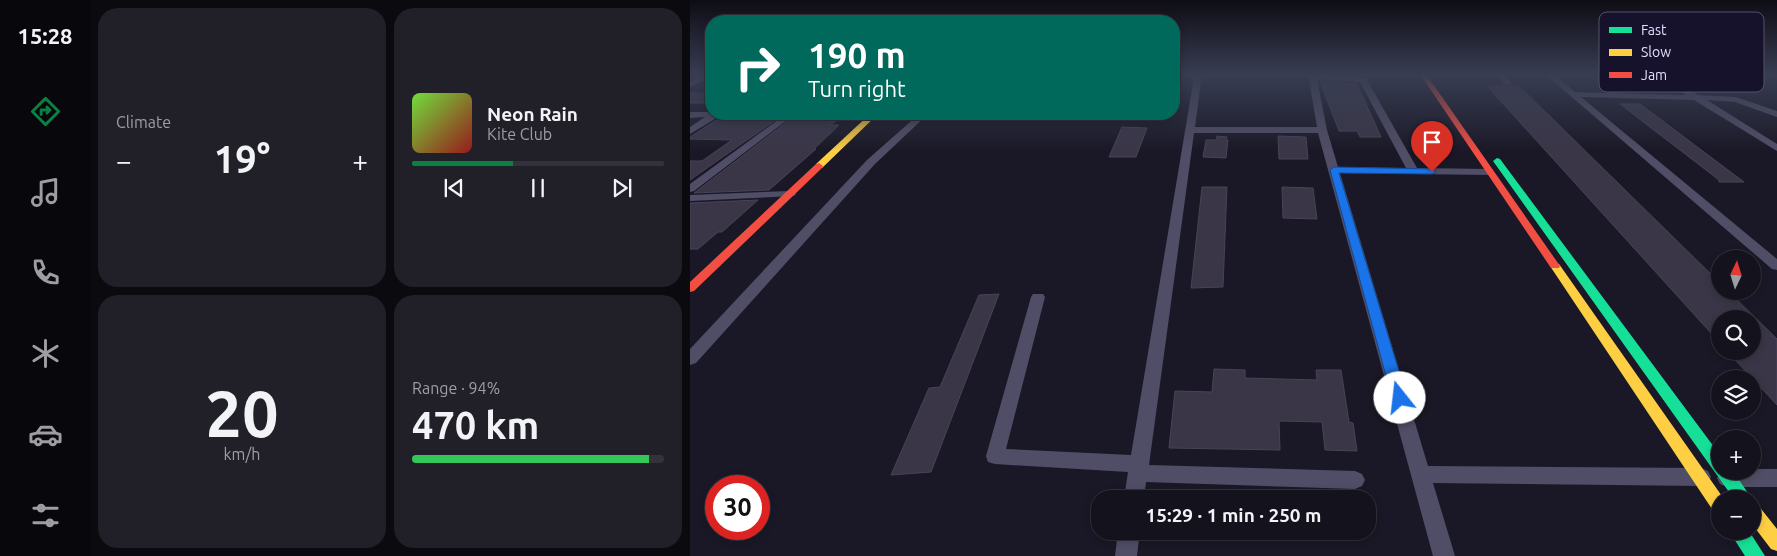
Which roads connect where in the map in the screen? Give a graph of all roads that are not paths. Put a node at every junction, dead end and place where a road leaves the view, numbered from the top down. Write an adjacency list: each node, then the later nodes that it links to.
1 (1193, 100): 17 (street)
2 (1317, 100): 18 (street)
3 (1375, 100): 22 (street)
4 (1440, 100): 23 (street)
5 (1453, 100): 33 (street)
6 (1580, 100): 28 (street)
7 (1698, 100): 20 (street)
8 (1735, 100): 10 (street)
9 (705, 114): 11 (street)
10 (1777, 114)
11 (690, 115)
12 (707, 120): 19 (street)
13 (783, 120): 24 (street)
14 (858, 120): 26 (street)
15 (868, 120): 25 (street)
16 (917, 120): 32 (street)
17 (1189, 130): 18 (street); 34 (street)
18 (1322, 130): 21 (street)
19 (690, 131)
20 (1777, 148)
21 (1334, 170): 22 (street); 35 (street)
22 (1413, 172): 23 (street)
23 (1489, 172): 38 (street)
24 (690, 189)
25 (790, 194): 26 (street); 30 (street)
26 (776, 196): 27 (street); 29 (street)
27 (690, 198)
28 (1777, 266)
29 (690, 274)
30 (690, 288)
31 (1038, 297): 34 (street)
32 (690, 359)
33 (1711, 454)
34 (1139, 469): 40 (street); 41 (street)
35 (1422, 474): 38 (street); 48 (street)
36 (1711, 475): 38 (street)
37 (1761, 476): 39 (street)
38 (1698, 478): 42 (street)
39 (1777, 478)
40 (1355, 480)
41 (1136, 490)
42 (1711, 495)
43 (1761, 522): 46 (street)
44 (1128, 540): 47 (street)
45 (1744, 540): 49 (street)
46 (1777, 543)
47 (1126, 556)
48 (1444, 556)
49 (1756, 556)

